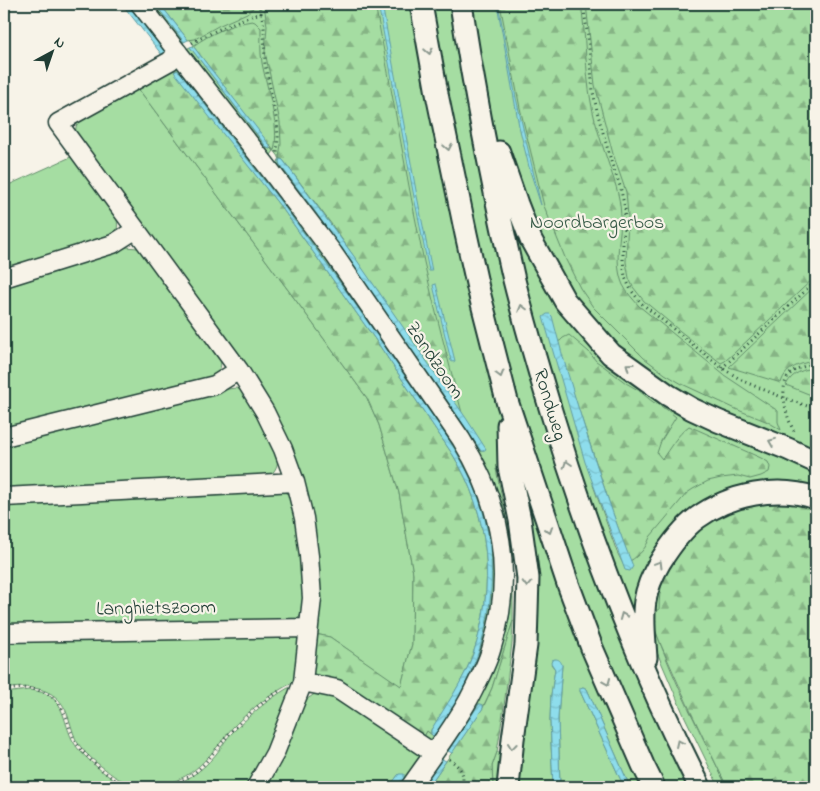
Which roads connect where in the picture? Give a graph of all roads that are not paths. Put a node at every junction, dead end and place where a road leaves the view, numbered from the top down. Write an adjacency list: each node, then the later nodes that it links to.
1 (140, 4): 4 (street, Zandzoom)
2 (421, 4): 9 (main road, Rondweg, one-way to 9)
3 (461, 4): 5 (main road, Rondweg)
4 (178, 52): 6 (street); 19 (street, Zandzoom)
5 (471, 69): 11 (main road, one-way to 5); 17 (main road, Rondweg, one-way to 5)
6 (135, 230): 7 (street); 8 (street)
7 (4, 278)
8 (239, 370): 10 (street); 12 (street)
9 (507, 401): 22 (main road, one-way to 22); 23 (main road, Rondweg, one-way to 23)
10 (4, 437)
11 (816, 462)
12 (295, 482): 13 (street); 15 (street)
13 (4, 497)
14 (816, 498): 17 (main road, one-way to 14)
15 (308, 628): 16 (street, Langhietszoom); 18 (street)
16 (4, 633)
17 (648, 678): 24 (main road, Rondweg, one-way to 17)
18 (303, 684): 19 (street); 20 (street)
19 (435, 751): 21 (street, Zandzoom)
20 (256, 787)
21 (410, 787)
22 (508, 787)
23 (654, 787)
24 (700, 787)

